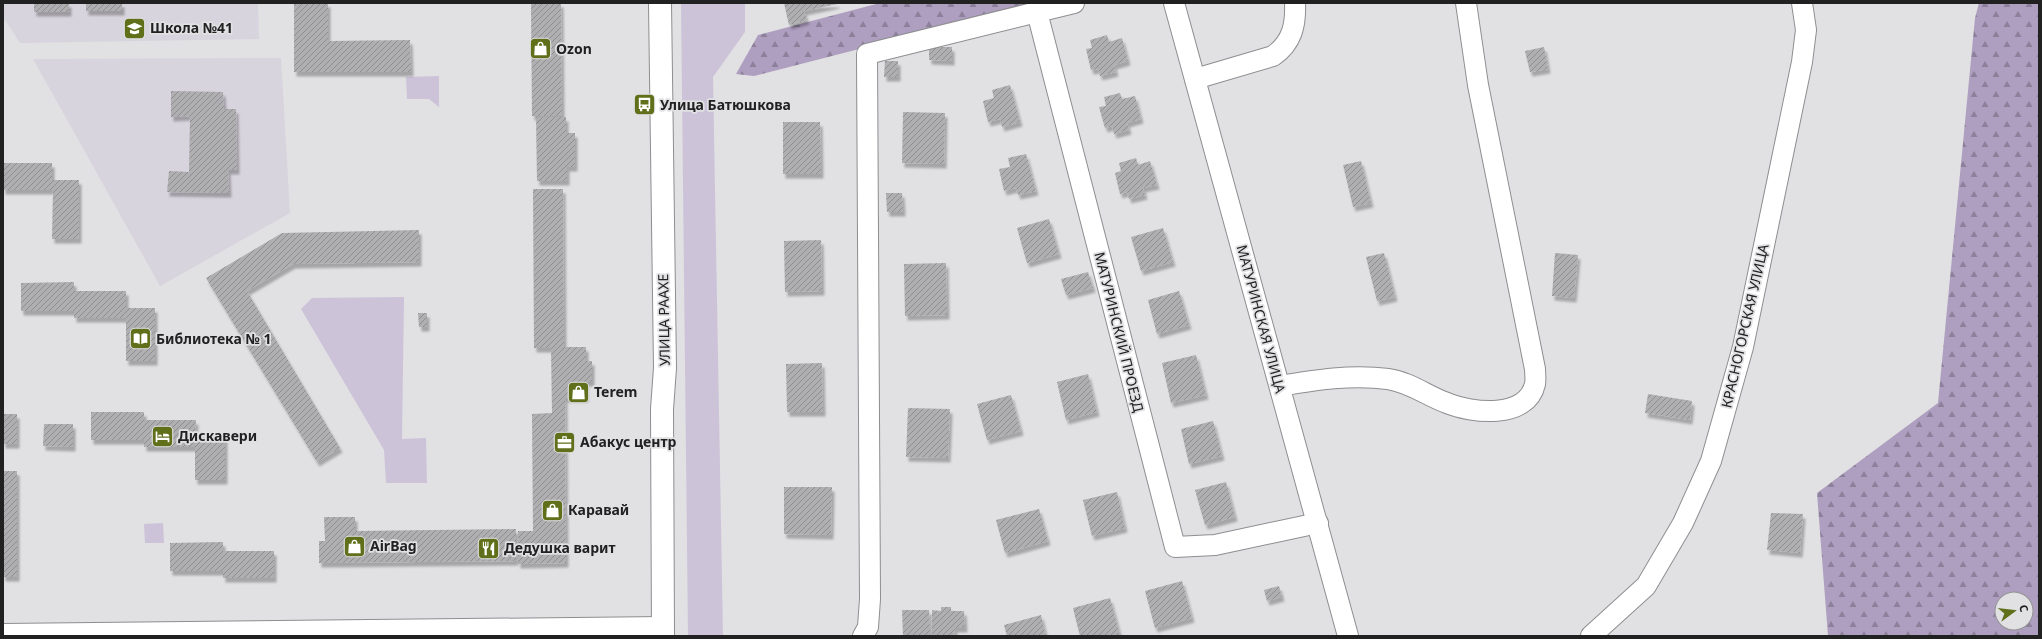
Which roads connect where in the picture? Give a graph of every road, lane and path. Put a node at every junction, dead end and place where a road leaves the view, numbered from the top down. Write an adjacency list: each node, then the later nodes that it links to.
1 (660, 3): 11 (main road, УЛИЦА РААХЕ)
2 (1074, 3): 7 (street)
3 (1174, 3): 8 (street, МАТУРИНСКАЯ УЛИЦА)
4 (1295, 3): 8 (street)
5 (1466, 3): 9 (street)
6 (1802, 3): 15 (street, КРАСНОГОРСКАЯ УЛИЦА)
7 (1037, 12): 10 (street, МАТУРИНСКИЙ ПРОЕЗД); 13 (street)
8 (1195, 79): 9 (street, МАТУРИНСКАЯ УЛИЦА)
9 (1280, 386): 10 (street, МАТУРИНСКАЯ УЛИЦА)
10 (1318, 523): 14 (street, МАТУРИНСКАЯ УЛИЦА)
11 (663, 631): 12 (street)
12 (3, 634)
13 (863, 636)
14 (1348, 636)
15 (1591, 636)

